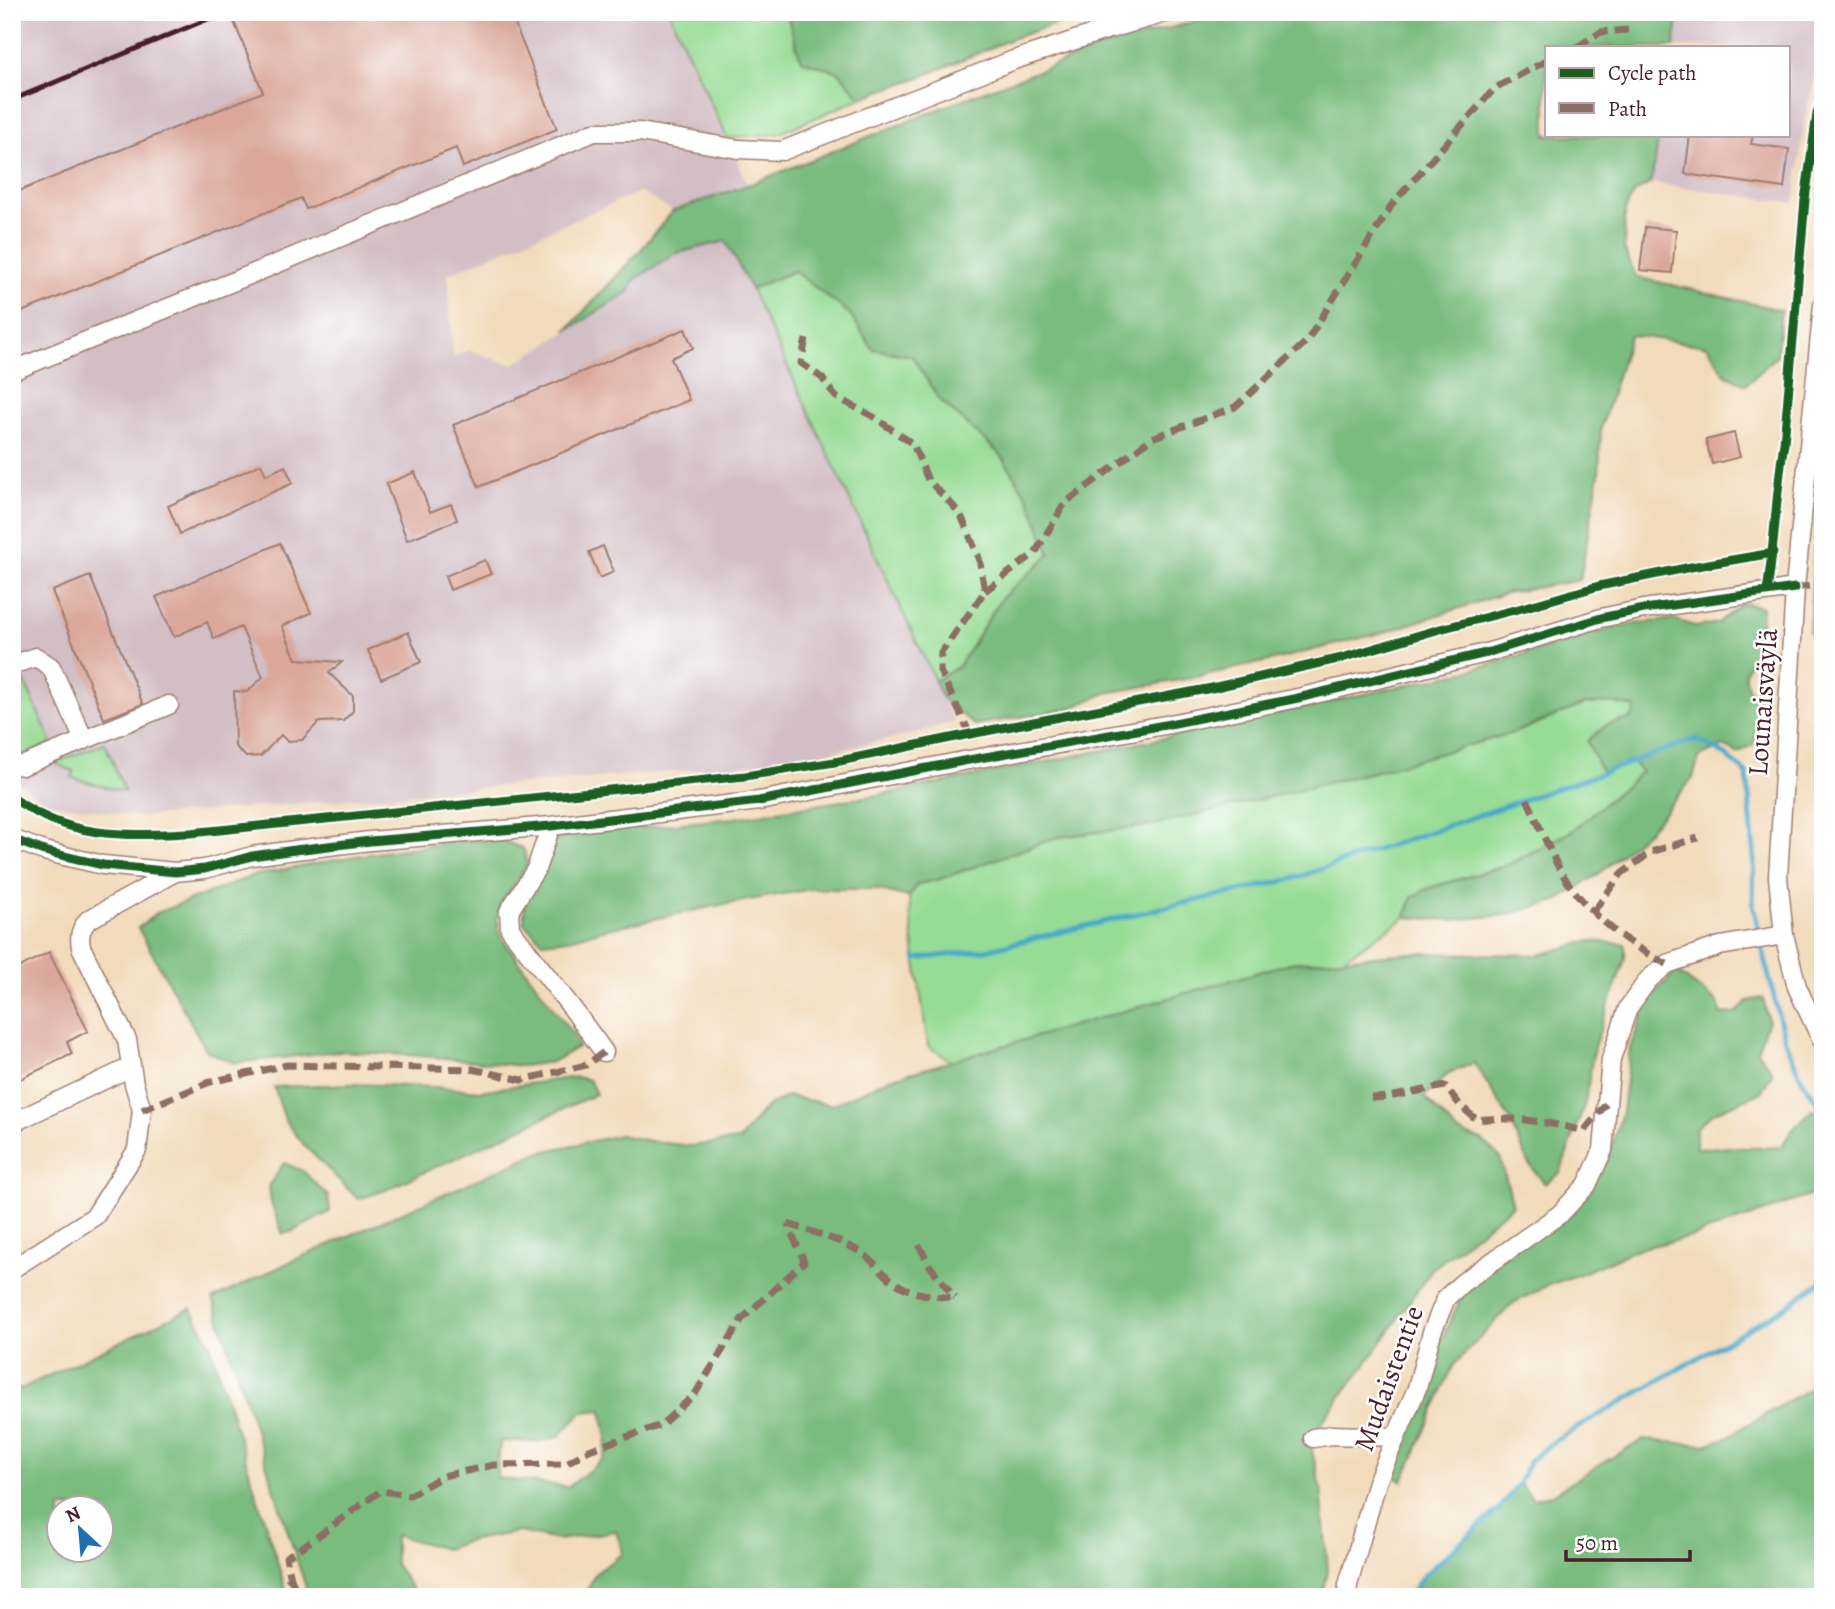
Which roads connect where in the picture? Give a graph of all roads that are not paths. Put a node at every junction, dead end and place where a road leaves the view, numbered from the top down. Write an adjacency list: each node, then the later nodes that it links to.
1 (1169, 12): 3 (street)
2 (1823, 305): 4 (street, Lounaisväylä)
3 (12, 371)
4 (1796, 588): 9 (street); 12 (street, Lounaisväylä)
5 (12, 665): 7 (street)
6 (169, 705): 7 (street)
7 (84, 740): 8 (street)
8 (12, 763)
9 (551, 827): 11 (street); 14 (street)
10 (12, 839): 11 (street)
11 (175, 872): 15 (street)
12 (1784, 934): 13 (street, Lounaisväylä); 18 (street, Mudaistentie)
13 (1823, 1043)
14 (604, 1052)
15 (131, 1067): 16 (street); 17 (street)
16 (12, 1124)
17 (12, 1269)
18 (1396, 1437): 19 (street); 20 (street, Mudaistentie)
19 (1313, 1438)
20 (1347, 1597)

